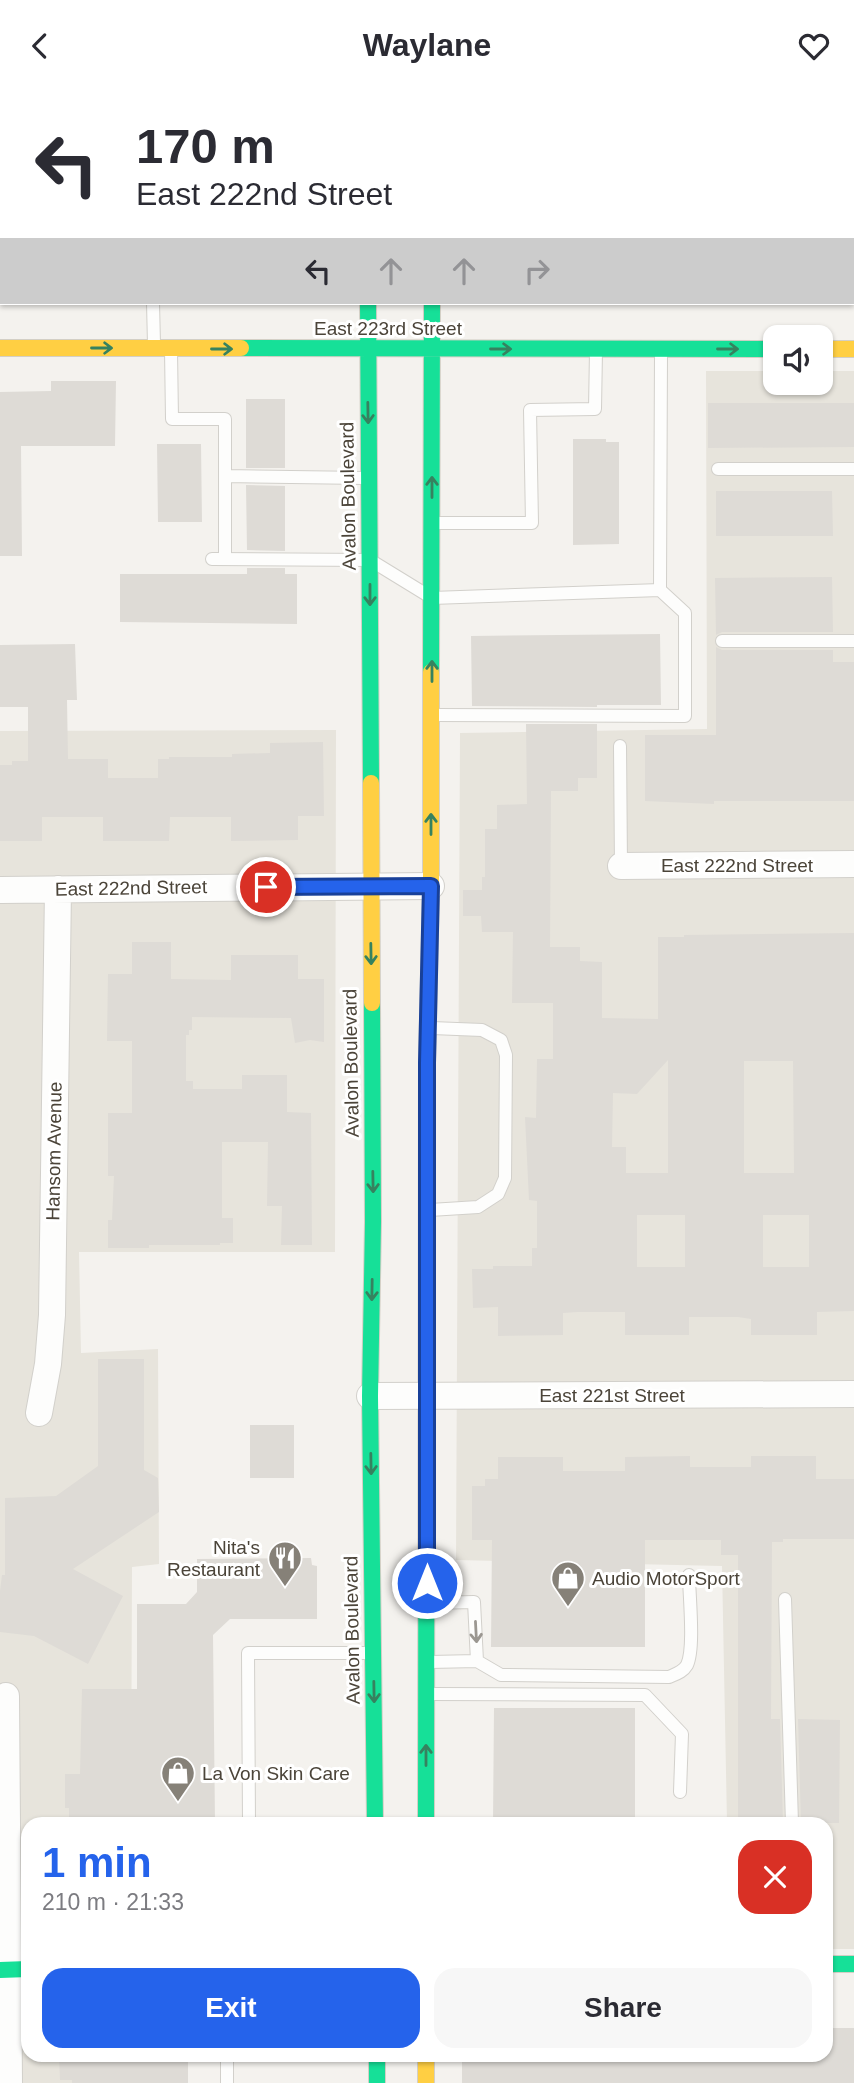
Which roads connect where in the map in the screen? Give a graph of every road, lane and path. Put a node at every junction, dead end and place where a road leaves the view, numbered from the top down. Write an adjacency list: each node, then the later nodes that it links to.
1 (153, 305): 5 (lane)
2 (368, 305): 7 (main road, Avalon Boulevard)
3 (432, 305): 8 (main road)
4 (0, 348): 5 (main road, East 223rd Street, one-way to 5)
5 (154, 348): 6 (main road, East 223rd Street)
6 (171, 348): 7 (main road, East 223rd Street, one-way to 7); 16 (lane)
7 (367, 349): 8 (main road, East 223rd Street); 17 (main road, Avalon Boulevard, one-way to 17)
8 (432, 349): 9 (main road, East 223rd Street, one-way to 9); 18 (main road, one-way to 8)
9 (596, 349): 10 (main road, East 223rd Street); 18 (lane)
10 (662, 349): 11 (main road, East 223rd Street, one-way to 11); 20 (lane)
11 (763, 349)
12 (833, 349): 13 (main road)
13 (854, 349)
14 (718, 469): 15 (lane)
15 (854, 469)
16 (225, 476): 17 (lane); 19 (lane)
17 (369, 478): 19 (main road, Avalon Boulevard)
18 (432, 523): 21 (main road)
19 (370, 560): 21 (lane); 28 (main road, Avalon Boulevard, one-way to 28)
20 (660, 590): 21 (lane); 24 (lane)
21 (432, 598): 24 (main road, one-way to 21)
22 (722, 641): 23 (lane)
23 (854, 641)
24 (431, 715): 29 (main road, one-way to 24)
25 (620, 746): 27 (lane)
26 (854, 864): 27 (street, East 222nd Street)
27 (621, 866)
28 (370, 886): 29 (street, East 222nd Street); 30 (street, East 222nd Street); 35 (main road, Avalon Boulevard, one-way to 35)
29 (431, 886): 32 (main road)
30 (58, 889): 31 (street, East 222nd Street); 37 (street, Hansom Avenue)
31 (0, 890)
32 (428, 1027): 33 (main road); 33 (lane)
33 (428, 1210): 36 (main road)
34 (854, 1394): 36 (street, East 221st Street)
35 (370, 1396): 36 (street, East 221st Street); 41 (main road, Avalon Boulevard, one-way to 41)
36 (428, 1396): 40 (main road)
37 (39, 1413)
38 (689, 1575): 42 (lane)
39 (785, 1599): 50 (lane)
40 (427, 1603): 42 (lane, one-way to 42); 43 (main road)
41 (373, 1653): 47 (lane); 48 (main road, Avalon Boulevard, one-way to 48)
42 (477, 1661): 43 (lane)
43 (426, 1662): 44 (main road)
44 (426, 1694): 46 (lane); 49 (main road, one-way to 44)
45 (6, 1696): 53 (street)
46 (680, 1791)
47 (249, 1817)
48 (375, 1817)
49 (426, 1817)
50 (792, 1817)
51 (833, 1964): 52 (main road)
52 (854, 1964)
53 (12, 1970): 57 (street)
54 (227, 2062): 58 (lane)
55 (377, 2062): 59 (main road)
56 (426, 2062): 60 (main road)
57 (9, 2083)
58 (227, 2083)
59 (377, 2083)
60 (426, 2083)

